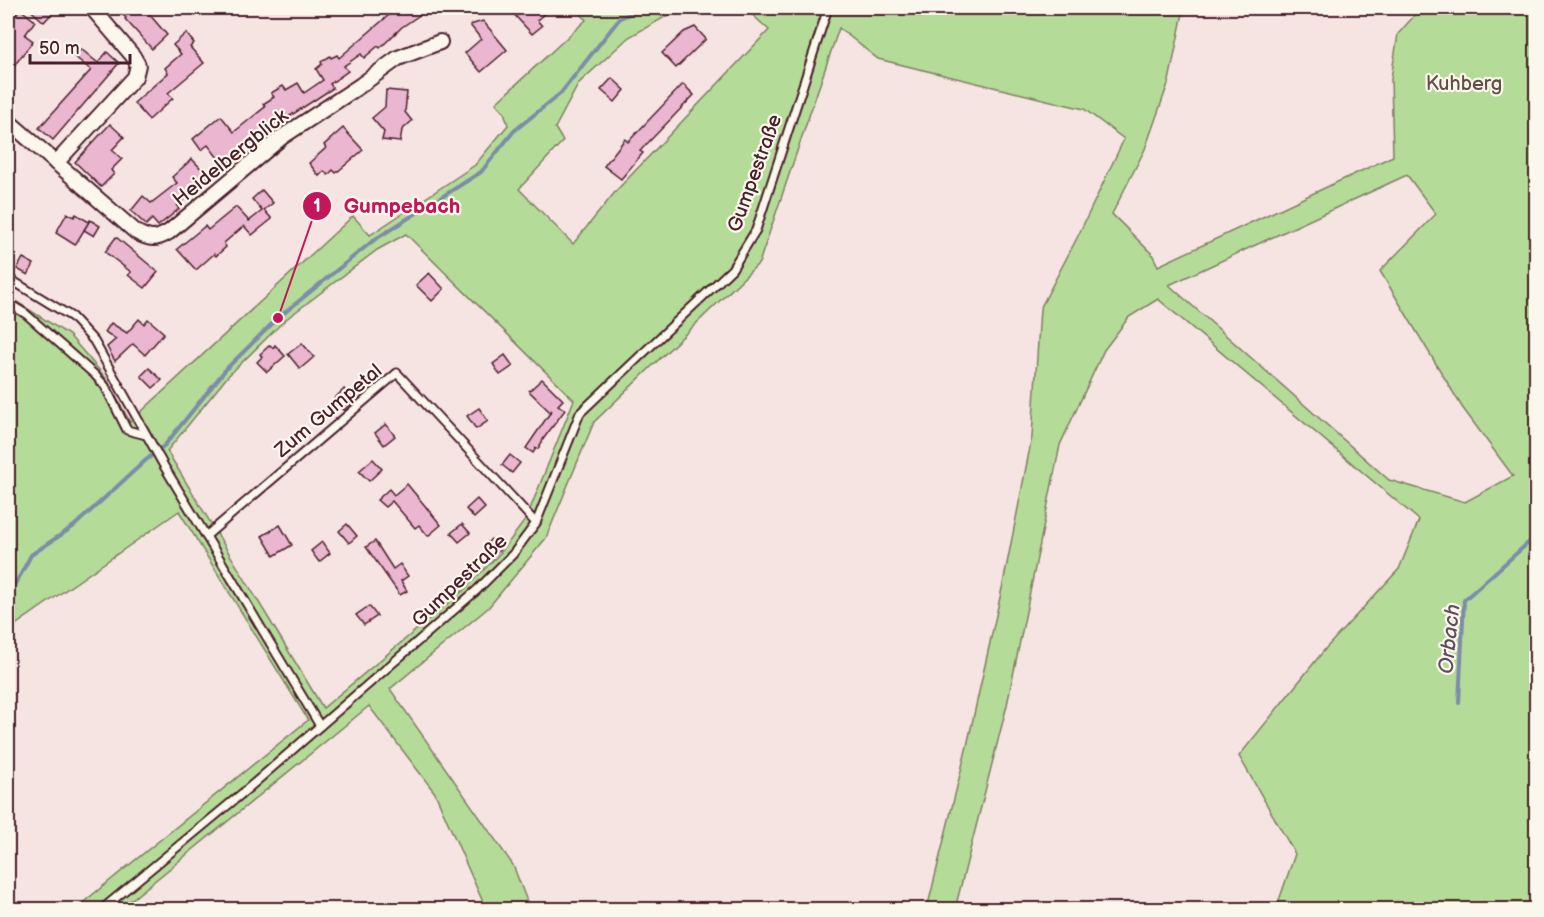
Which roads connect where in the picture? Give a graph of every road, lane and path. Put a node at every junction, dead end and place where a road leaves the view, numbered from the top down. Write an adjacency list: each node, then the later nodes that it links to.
1 (93, 8): 5 (street)
2 (828, 8): 9 (lane, Gumpestraße)
3 (440, 42): 5 (street, Heidelbergblick)
4 (8, 121): 5 (street, Heidelbergblick)
5 (56, 163)
6 (8, 278): 8 (lane)
7 (8, 303): 8 (lane)
8 (147, 436): 10 (lane)
9 (536, 523): 10 (lane, Zum Gumpetal); 11 (lane, Gumpestraße)
10 (206, 536): 11 (lane)
11 (320, 726): 12 (lane, Gumpestraße)
12 (101, 909)

